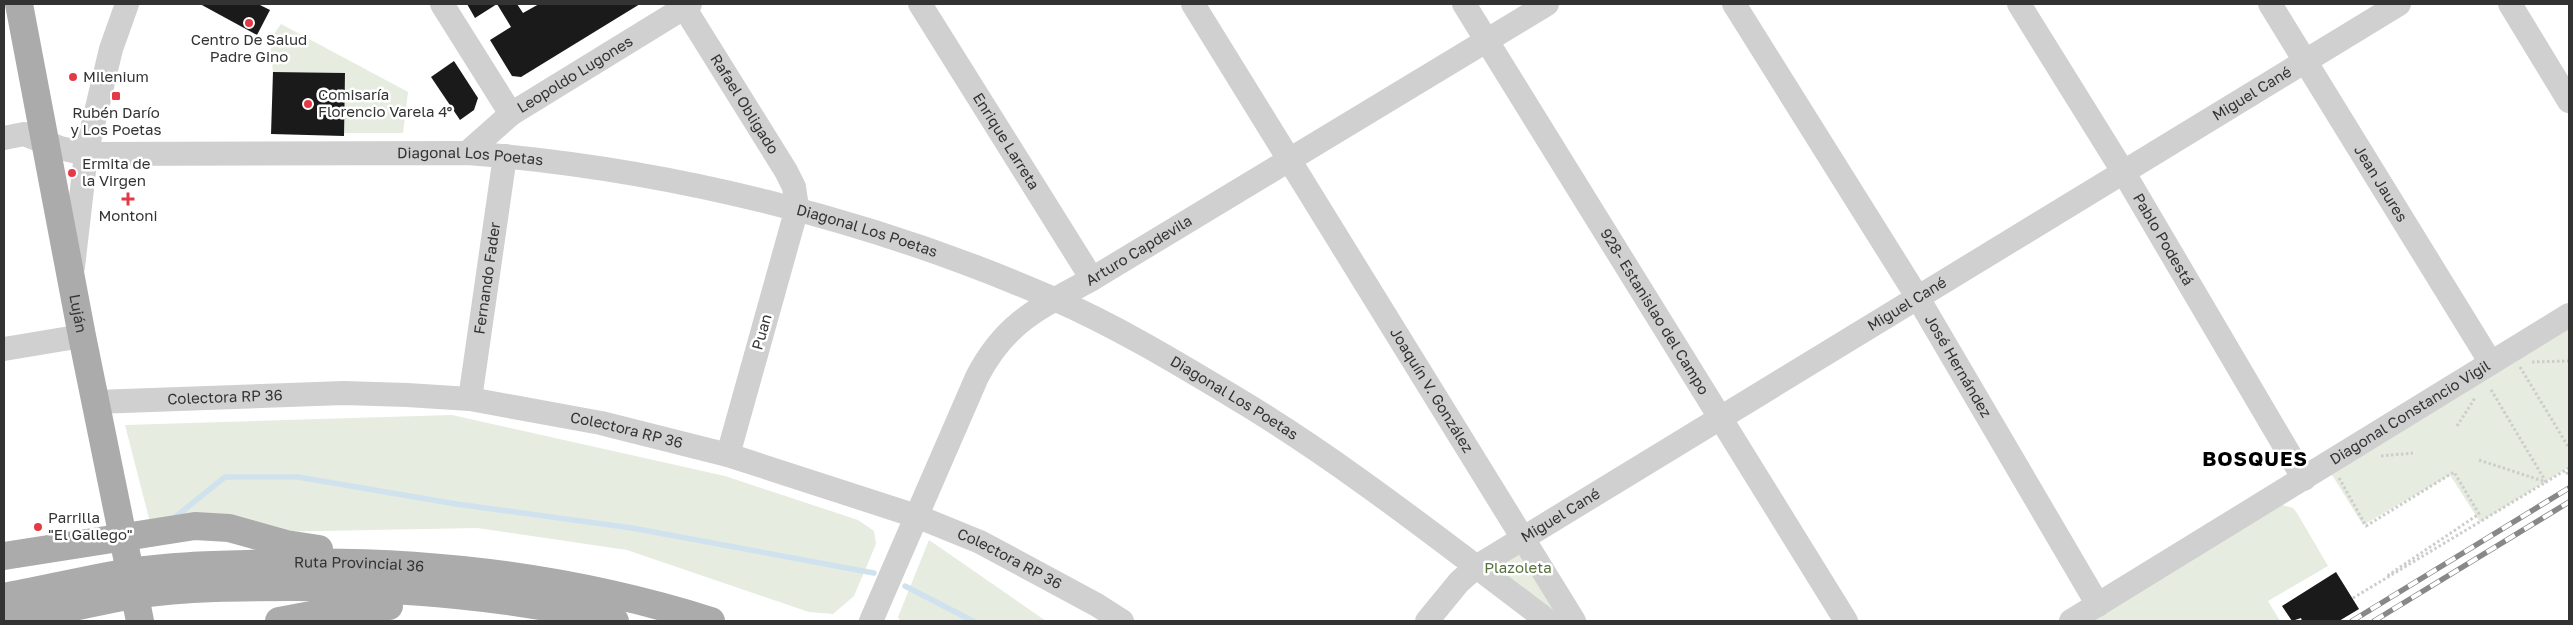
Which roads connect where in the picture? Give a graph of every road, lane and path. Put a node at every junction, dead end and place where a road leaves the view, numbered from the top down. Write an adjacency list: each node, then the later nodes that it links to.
1 (19, 4): 19 (main road, Luján)
2 (127, 4): 21 (street)
3 (442, 4): 17 (street)
4 (920, 4): 26 (street, Enrique Larreta)
5 (1192, 4): 23 (street, Joaquín V. González)
6 (1464, 4): 14 (street, 928- Estanislao del Campo)
7 (1547, 4): 14 (street, Arturo Capdevila)
8 (1734, 4): 28 (street, José Hernández)
9 (2019, 4): 24 (street, Pablo Podestá)
10 (2270, 4): 15 (street, Jean Jaures)
11 (2399, 4): 15 (street, Miguel Cané)
12 (2510, 4): 16 (street)
13 (685, 5): 17 (street, Leopoldo Lugones); 25 (street, Rafael Obligado)
14 (1487, 40): 23 (street, Arturo Capdevila); 38 (street, 928- Estanislao del Campo)
15 (2305, 62): 24 (street, Miguel Cané); 34 (street, Jean Jaures)
16 (2569, 101)
17 (510, 114): 20 (street, Leopoldo Lugones)
18 (4, 138): 19 (street, Diagonal Los Poetas)
19 (46, 141): 21 (street, Diagonal Los Poetas); 27 (main road, Luján)
20 (466, 153): 21 (street, Diagonal Los Poetas); 22 (street, Diagonal Los Poetas)
21 (86, 154): 27 (street)
22 (505, 156): 25 (street, Diagonal Los Poetas); 36 (street, Fernando Fader)
23 (1289, 159): 26 (street, Arturo Capdevila); 51 (street, Joaquín V. González)
24 (2124, 173): 28 (street, Miguel Cané); 47 (street, Pablo Podestá)
25 (797, 208): 29 (street, Diagonal Los Poetas); 42 (street, Puan)
26 (1092, 280): 29 (street, Arturo Capdevila)
27 (72, 281): 31 (main road, Luján)
28 (1918, 298): 38 (street, Miguel Cané); 57 (street, José Hernández)
29 (1055, 300): 49 (street, Arturo Capdevila); 53 (street, Diagonal Los Poetas)
30 (2569, 315): 34 (street, Diagonal Constancio Vigil)
31 (82, 336): 32 (street); 37 (main road, Luján)
32 (4, 349)
33 (2569, 361): 40 (path)
34 (2488, 373): 47 (street, Diagonal Constancio Vigil); 48 (path)
35 (2476, 396): 39 (path)
36 (470, 399): 37 (street, Colectora RP 36); 42 (street, Colectora RP 36)
37 (96, 402): 50 (main road, Luján)
38 (1721, 416): 51 (street, Miguel Cané); 69 (street, 928- Estanislao del Campo)
39 (2457, 426)
40 (2569, 448)
41 (2412, 453): 43 (path)
42 (728, 455): 49 (street, Colectora RP 36)
43 (2378, 456)
44 (2479, 460): 48 (path)
45 (2568, 471): 48 (path)
46 (2336, 473): 48 (path)
47 (2304, 479): 57 (street, Diagonal Constancio Vigil)
48 (2546, 482)
49 (916, 516): 64 (street, Arturo Capdevila); 65 (street, Colectora RP 36)
50 (122, 536): 52 (main road); 54 (main road); 55 (main road, Luján)
51 (1524, 536): 53 (street, Miguel Cané); 68 (street, Joaquín V. González)
52 (4, 556)
53 (1476, 566): 66 (street, Miguel Cané); 67 (street, Diagonal Los Poetas)
54 (441, 568): 55 (main road, Ruta Provincial 36); 63 (main road, Ruta Provincial 36)
55 (133, 584): 56 (main road, Ruta Provincial 36); 58 (main road, Ruta Provincial 36); 59 (main road, Ruta Provincial 36); 60 (main road, Luján)
56 (4, 597)
57 (2098, 605): 70 (street, Diagonal Constancio Vigil)
58 (589, 615): 61 (main road); 62 (main road, Ruta Provincial 36)
59 (12, 621)
60 (140, 621)
61 (279, 621)
62 (615, 621)
63 (711, 621)
64 (871, 621)
65 (1122, 621)
66 (1427, 621)
67 (1548, 621)
68 (1574, 621)
69 (1846, 621)
70 (2071, 621)

